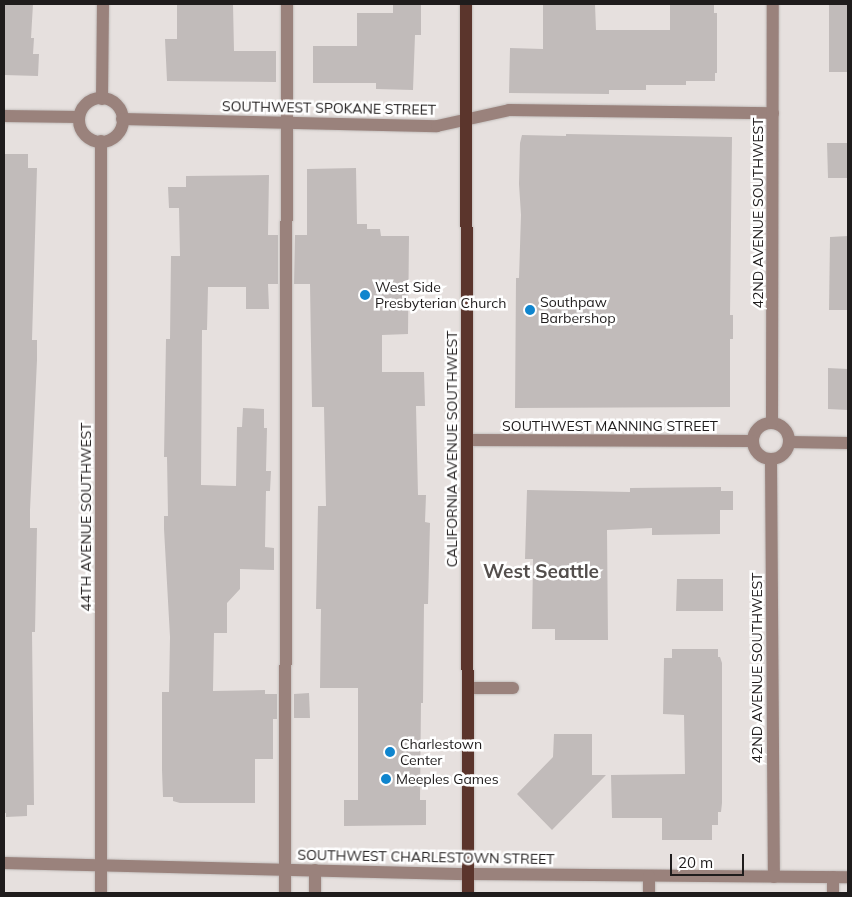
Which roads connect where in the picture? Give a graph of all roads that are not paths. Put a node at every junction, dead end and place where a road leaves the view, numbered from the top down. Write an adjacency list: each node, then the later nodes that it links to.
1 (103, 4): 5 (street)
2 (287, 4): 11 (street)
3 (466, 4): 10 (main road, CALIFORNIA AVENUE SOUTHWEST)
4 (773, 4): 6 (street, 42ND AVENUE SOUTHWEST)
5 (102, 98): 8 (street); 9 (street)
6 (773, 113): 10 (street, SOUTHWEST SPOKANE STREET); 13 (street, 42ND AVENUE SOUTHWEST)
7 (4, 116): 8 (street)
8 (79, 117): 12 (street)
9 (122, 119): 11 (street, SOUTHWEST SPOKANE STREET); 12 (street)
10 (466, 121): 11 (street, SOUTHWEST SPOKANE STREET); 14 (main road, CALIFORNIA AVENUE SOUTHWEST)
11 (285, 123): 23 (street)
12 (101, 142): 22 (street, 44TH AVENUE SOUTHWEST)
13 (772, 423): 15 (street); 16 (street)
14 (467, 440): 15 (street, SOUTHWEST MANNING STREET); 19 (main road, CALIFORNIA AVENUE SOUTHWEST)
15 (752, 441): 18 (street)
16 (789, 442): 17 (street); 18 (street)
17 (848, 442)
18 (771, 460): 27 (street, 42ND AVENUE SOUTHWEST)
19 (468, 688): 20 (street); 25 (main road, CALIFORNIA AVENUE SOUTHWEST)
20 (513, 688)
21 (4, 863): 22 (street, SOUTHWEST CHARLESTOWN STREET)
22 (100, 864): 23 (street, SOUTHWEST CHARLESTOWN STREET); 30 (street, 44TH AVENUE SOUTHWEST)
23 (285, 869): 24 (street, SOUTHWEST CHARLESTOWN STREET); 31 (street)
24 (315, 870): 25 (street, SOUTHWEST CHARLESTOWN STREET); 32 (street)
25 (468, 874): 26 (street, SOUTHWEST CHARLESTOWN STREET); 33 (main road, CALIFORNIA AVENUE SOUTHWEST)
26 (649, 876): 27 (street, SOUTHWEST CHARLESTOWN STREET); 34 (street)
27 (774, 877): 28 (street, SOUTHWEST CHARLESTOWN STREET)
28 (832, 877): 29 (street, SOUTHWEST CHARLESTOWN STREET); 35 (street)
29 (848, 877)
30 (100, 893)
31 (285, 893)
32 (314, 893)
33 (468, 893)
34 (649, 893)
35 (832, 893)

